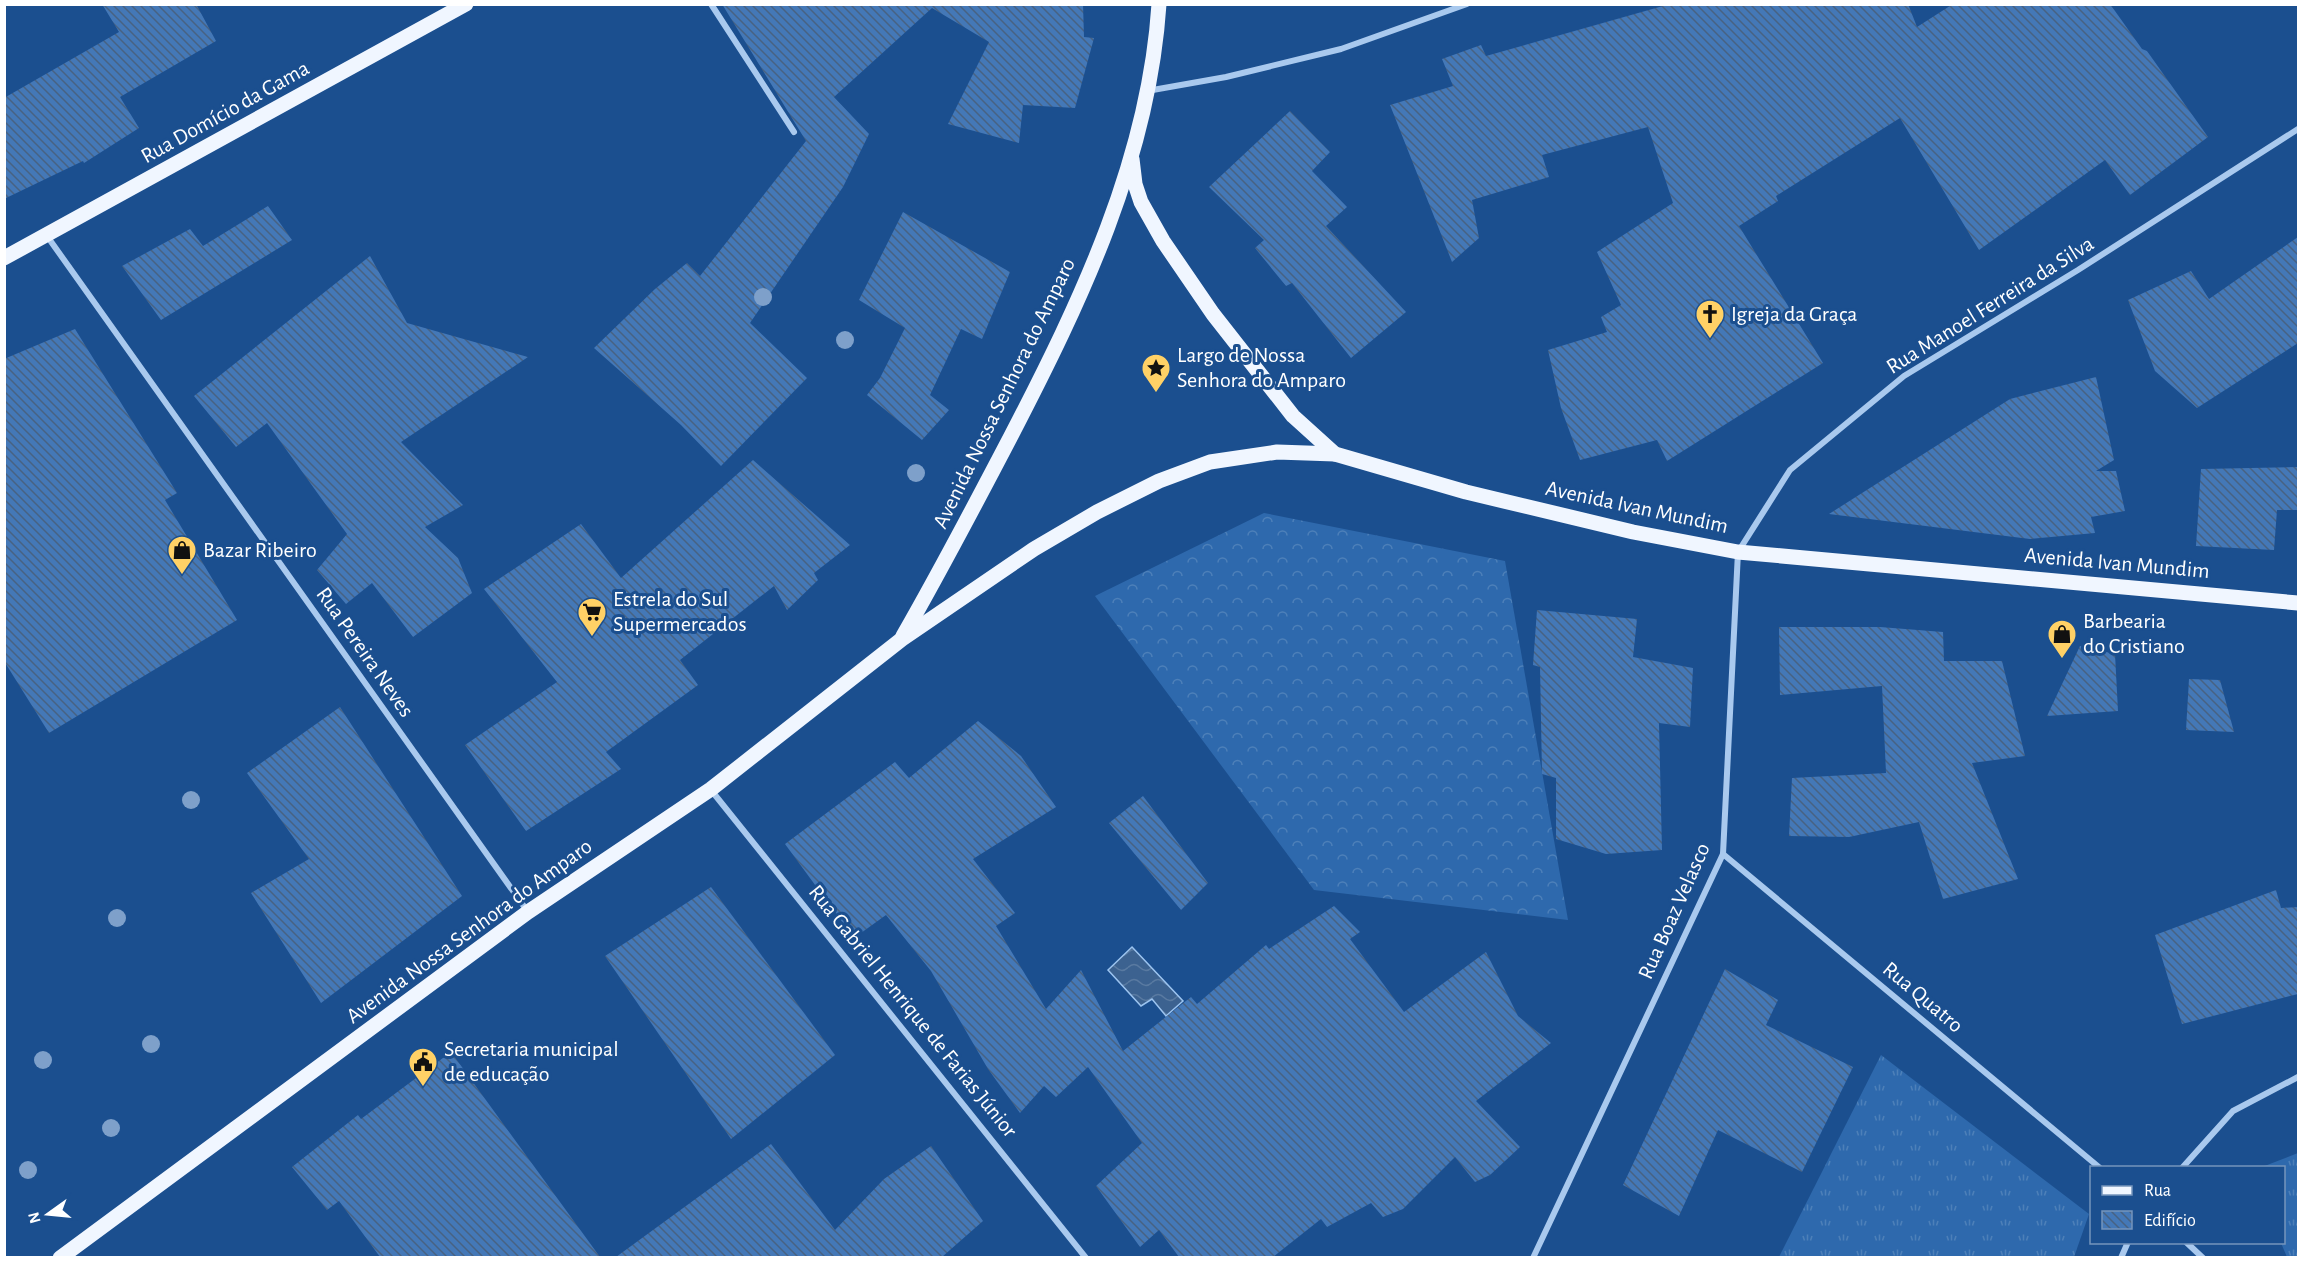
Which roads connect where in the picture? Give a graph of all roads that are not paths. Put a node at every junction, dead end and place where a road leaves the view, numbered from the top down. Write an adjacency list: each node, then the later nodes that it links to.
1 (466, 4): 9 (main road, Rua Domício da Gama)
2 (711, 4): 7 (street)
3 (1159, 4): 5 (main road)
4 (1467, 4): 5 (street)
5 (1146, 91): 8 (main road)
6 (2298, 129): 12 (street, Rua Manoel Ferreira da Silva)
7 (794, 132)
8 (1132, 159): 11 (main road, Avenida Ivan Mundim); 14 (main road, Avenida Nossa Senhora do Amparo)
9 (47, 236): 10 (main road, Rua Domício da Gama); 17 (street, Rua Pereira Neves)
10 (4, 258)
11 (1335, 454): 12 (main road, Avenida Ivan Mundim); 14 (main road, Avenida Nossa Senhora do Amparo)
12 (1738, 552): 13 (main road, Avenida Ivan Mundim); 16 (street, Rua Boaz Velasco)
13 (2298, 603)
14 (902, 639): 15 (main road, Avenida Nossa Senhora do Amparo)
15 (711, 789): 17 (main road, Avenida Nossa Senhora do Amparo); 23 (street, Rua Gabriel Henrique de Farias Júnior)
16 (1723, 854): 19 (street, Rua Quatro); 24 (street, Rua Boaz Velasco)
17 (528, 912): 22 (main road, Avenida Nossa Senhora do Amparo)
18 (2298, 1077): 20 (street)
19 (2099, 1166)
20 (2183, 1166)
21 (2188, 1244): 25 (street)
22 (60, 1257)
23 (1086, 1257)
24 (1533, 1257)
25 (2203, 1257)

